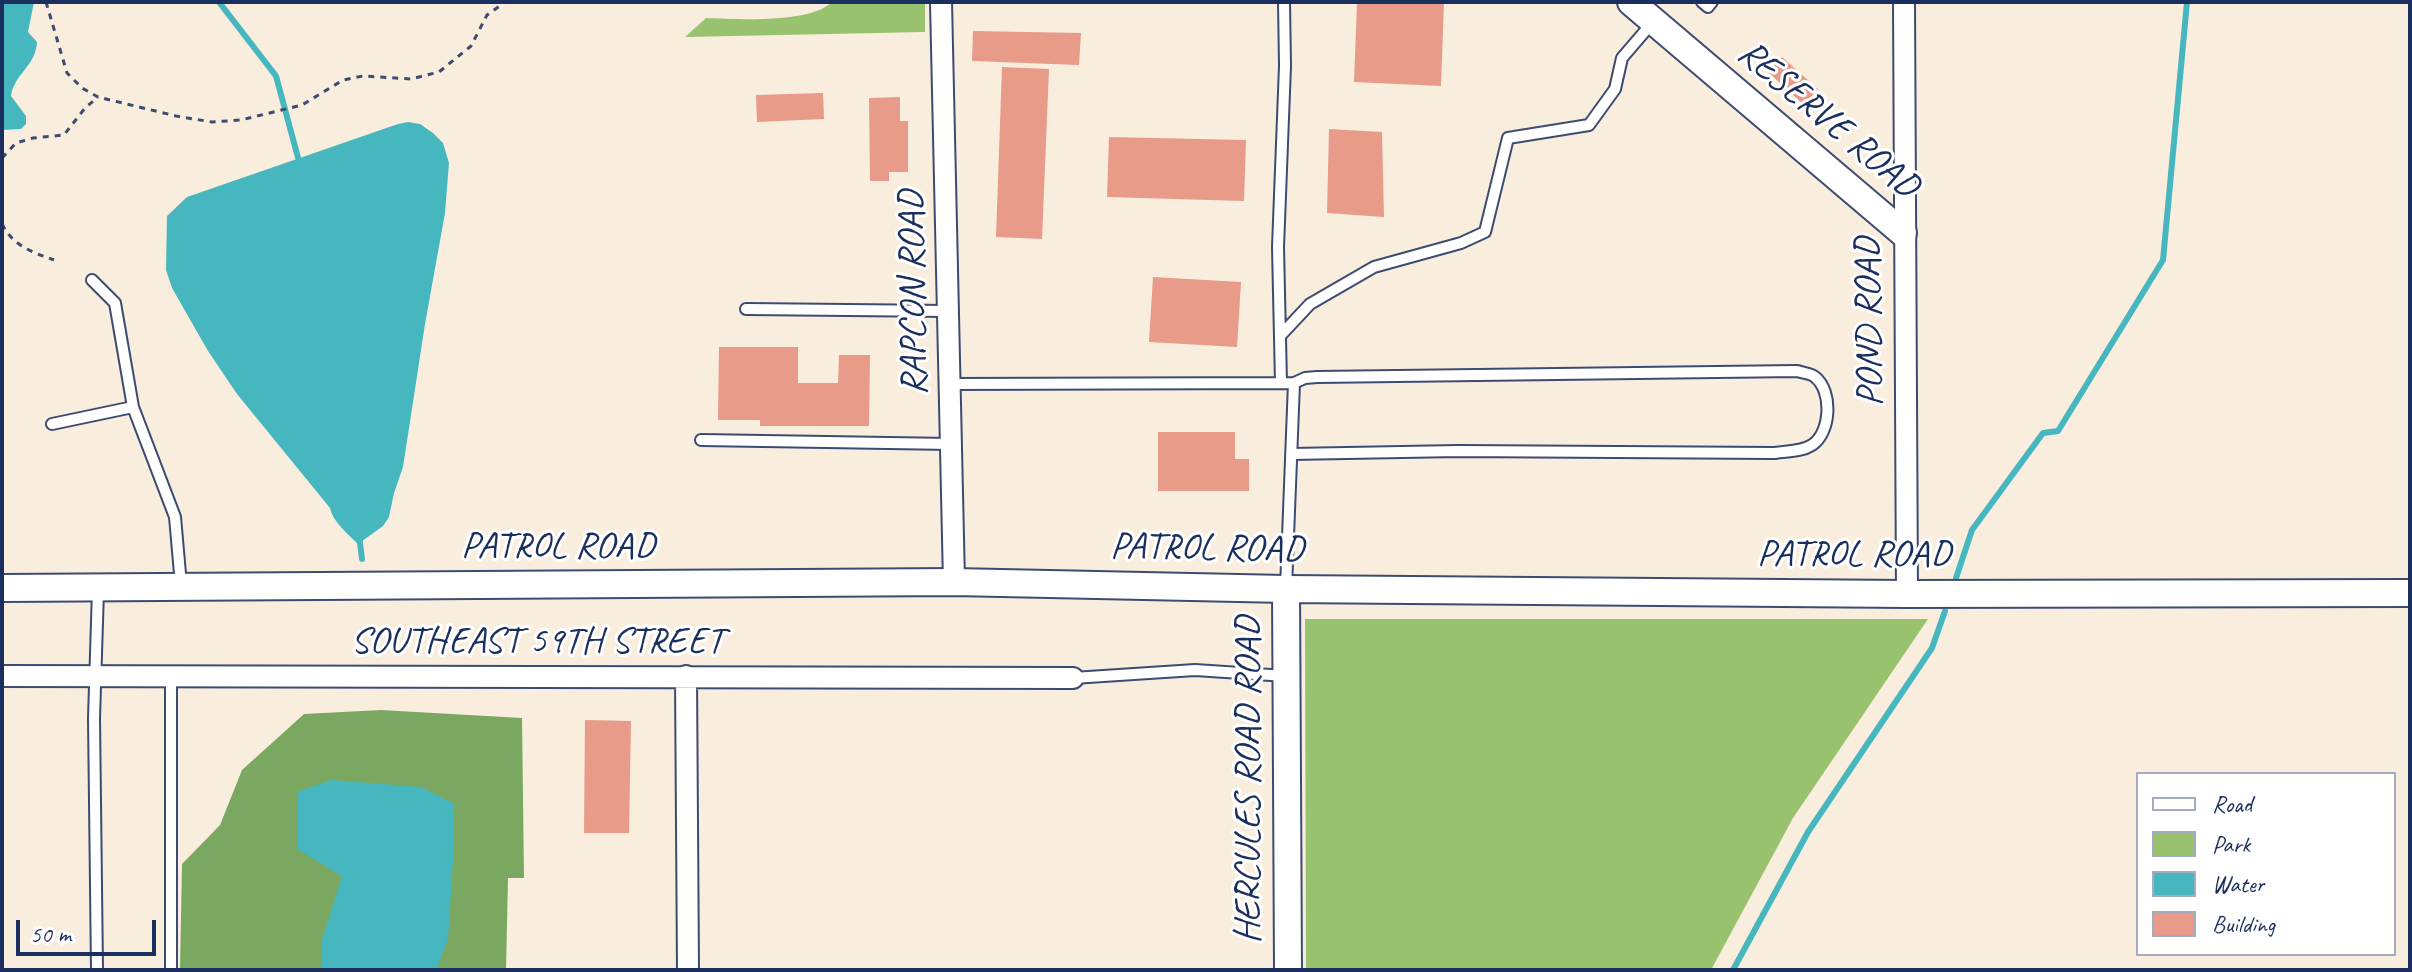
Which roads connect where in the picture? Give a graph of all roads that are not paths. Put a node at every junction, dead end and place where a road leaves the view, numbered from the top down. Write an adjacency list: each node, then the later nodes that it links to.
1 (941, 2): 11 (street, RAPCON ROAD)
2 (1284, 2): 12 (lane)
3 (1631, 2): 7 (street, RESERVE ROAD)
4 (1702, 2): 5 (lane)
5 (1712, 2)
6 (1904, 2): 8 (street, POND ROAD)
7 (1654, 21): 8 (street, RESERVE ROAD); 12 (lane)
8 (1903, 233): 27 (street, POND ROAD)
9 (92, 280): 16 (lane)
10 (746, 309): 11 (lane)
11 (948, 311): 15 (street, RAPCON ROAD)
12 (1280, 336): 13 (lane)
13 (1281, 383): 14 (lane); 15 (lane)
14 (1294, 383): 20 (lane); 20 (lane)
15 (950, 384): 19 (street, RAPCON ROAD)
16 (133, 407): 17 (lane); 22 (lane)
17 (52, 424)
18 (701, 440): 19 (lane)
19 (951, 444): 21 (street, RAPCON ROAD)
20 (1291, 454): 25 (lane)
21 (954, 582): 22 (street, PATROL ROAD); 25 (street, PATROL ROAD)
22 (182, 587): 24 (street, PATROL ROAD)
23 (2, 588): 24 (street, PATROL ROAD)
24 (98, 588): 29 (lane)
25 (1286, 589): 27 (street, PATROL ROAD); 32 (street, HERCULES ROAD ROAD)
26 (2410, 593): 27 (street, PATROL ROAD)
27 (1907, 594)
28 (2, 676): 29 (street, SOUTHEAST 59TH STREET)
29 (97, 676): 30 (street, SOUTHEAST 59TH STREET); 34 (lane)
30 (171, 676): 31 (street, SOUTHEAST 59TH STREET); 35 (lane)
31 (686, 676): 33 (street, SOUTHEAST 59TH STREET); 36 (street)
32 (1286, 676): 33 (lane); 37 (street, HERCULES ROAD ROAD)
33 (1073, 678)
34 (97, 970)
35 (171, 970)
36 (688, 970)
37 (1288, 970)

